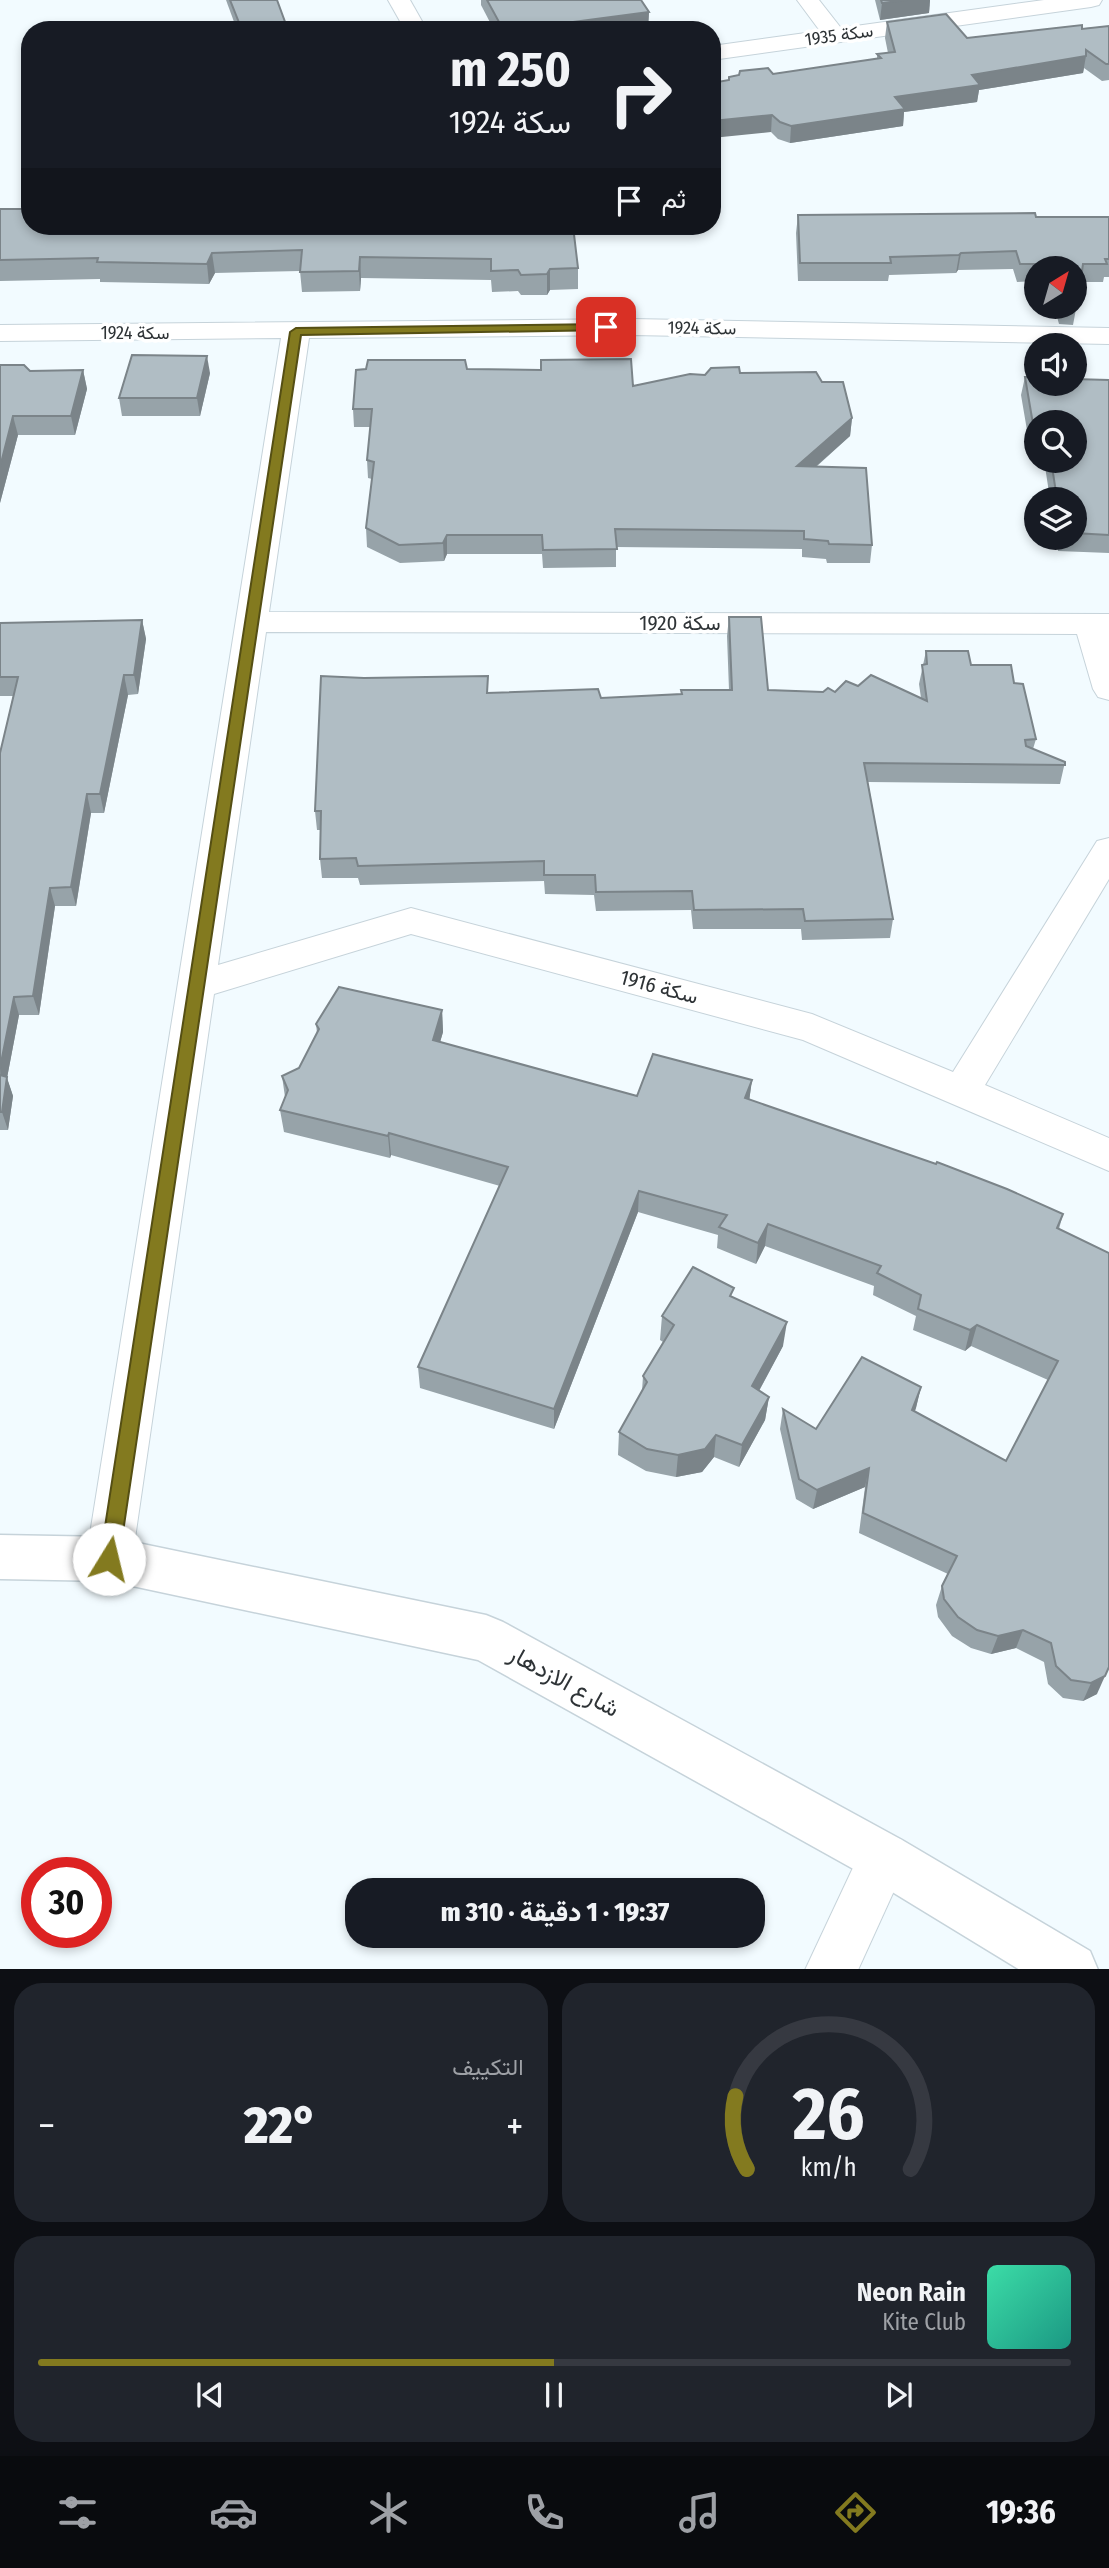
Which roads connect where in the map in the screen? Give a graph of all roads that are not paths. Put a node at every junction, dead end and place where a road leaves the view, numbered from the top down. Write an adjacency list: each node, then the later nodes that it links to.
1 (399, 0): 4 (street)
2 (808, 0): 5 (street)
3 (1091, 0): 5 (street, سكة 1935)
4 (411, 21)
5 (835, 35): 6 (street, سكة 1935)
6 (721, 51)
7 (296, 332): 8 (street, سكة 1924); 9 (street, سكة 1924); 10 (street)
8 (0, 333)
9 (1109, 336)
10 (252, 622): 11 (street, سكة 1920); 14 (street)
11 (1099, 624): 12 (street)
12 (1109, 689)
13 (1109, 850): 15 (street)
14 (196, 985): 15 (street, سكة 1916); 18 (street)
15 (961, 1092): 16 (street, سكة 1916)
16 (1109, 1155)
17 (0, 1557): 18 (street, شارع الازدهار)
18 (109, 1559): 19 (street, شارع الازدهار)
19 (884, 1858): 20 (street); 21 (street, شارع الازدهار)
20 (831, 1969)
21 (1071, 1969)

